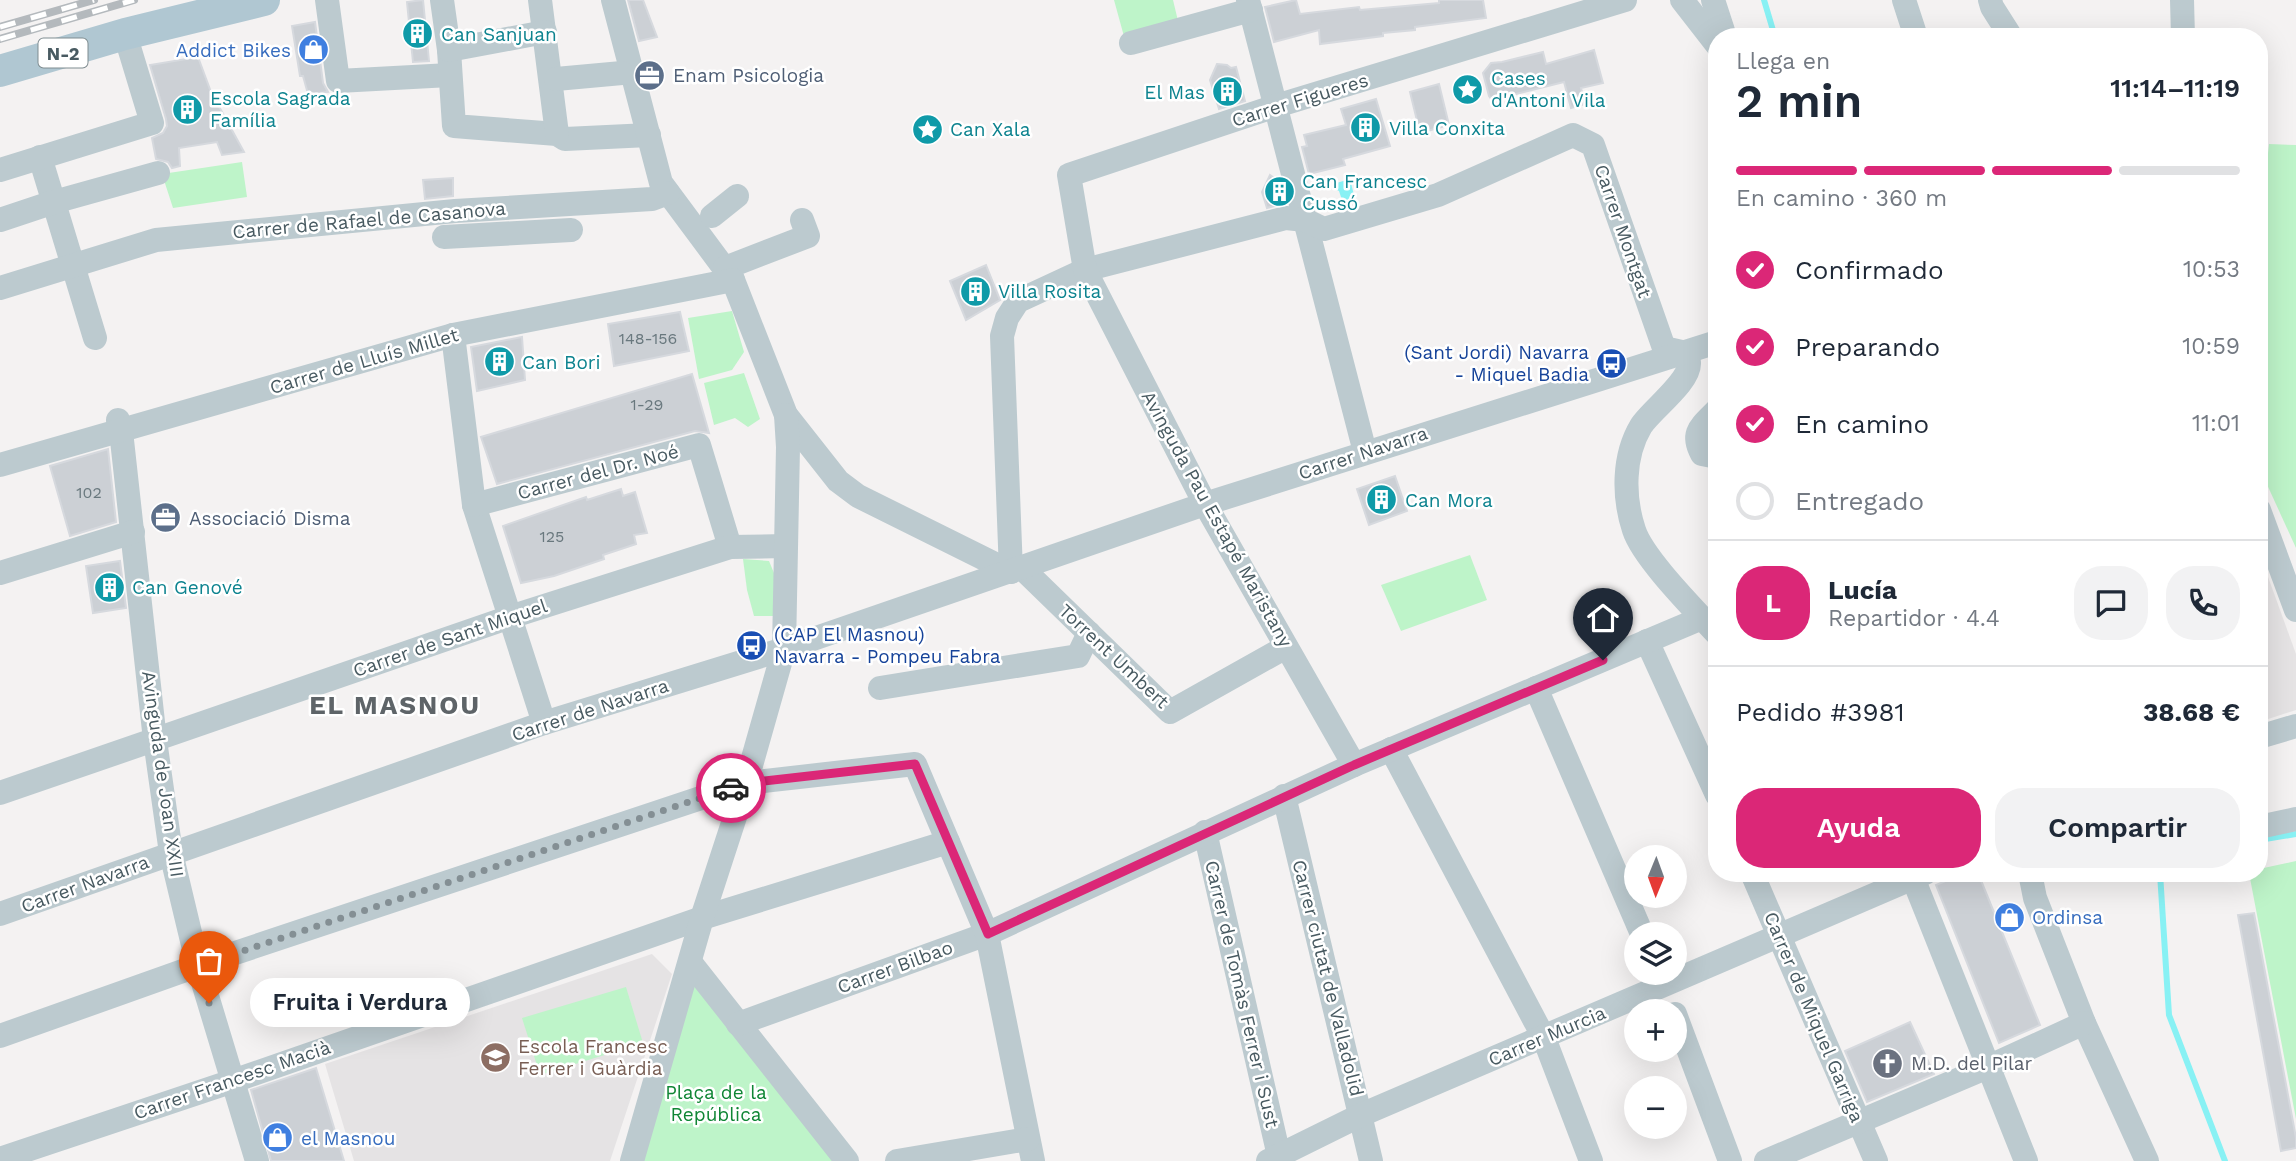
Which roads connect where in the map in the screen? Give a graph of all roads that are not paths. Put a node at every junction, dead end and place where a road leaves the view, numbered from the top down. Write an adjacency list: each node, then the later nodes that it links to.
1 (264, 0): 19 (main road, N-2)
2 (327, 0): 24 (street)
3 (442, 0): 21 (street)
4 (540, 0): 17 (street)
5 (613, 0): 28 (street)
6 (1625, 0): 26 (street, Carrer Figueres)
7 (1682, 0): 18 (street)
8 (1713, 0): 13 (street)
9 (1904, 0): 14 (street)
10 (1990, 0): 15 (street)
11 (2182, 0): 16 (street)
12 (1250, 5): 20 (street); 26 (street)
13 (1722, 28)
14 (1913, 28)
15 (2005, 28)
16 (2183, 28)
17 (545, 32): 21 (street); 27 (street)
18 (1708, 33)
19 (125, 34): 22 (main road, N-2); 29 (street)
20 (1132, 43)
21 (449, 50): 24 (street)
22 (0, 71)
23 (622, 73): 25 (street)
24 (450, 75): 27 (street)
25 (556, 79)
26 (1276, 106): 38 (street); 42 (street, Carrer Figueres)
27 (557, 134): 28 (street)
28 (649, 135): 32 (street)
29 (40, 157): 30 (street); 34 (street)
30 (0, 170)
31 (158, 173): 34 (street)
32 (668, 193): 41 (street, Carrer de Rafael de Casanova); 43 (street)
33 (737, 196): 35 (street)
34 (54, 202): 36 (street); 41 (street)
35 (712, 216)
36 (0, 220)
37 (802, 220): 43 (street, Carrer de Lluís Millet)
38 (1305, 220): 42 (street, Carrer Montgat); 48 (street, Carrer Montgat); 52 (street)
39 (571, 230): 40 (street)
40 (444, 237)
41 (74, 266): 44 (street, Carrer de Rafael de Casanova); 46 (street)
42 (1085, 270): 55 (street, Avinguda Pau Estapé Maristany); 61 (street, Carrer Montgat)
43 (729, 274): 45 (street, Carrer de Lluís Millet); 49 (street)
44 (0, 288)
45 (453, 335): 51 (street, Carrer de Lluís Millet); 56 (street)
46 (95, 338)
47 (1708, 344): 48 (street, Carrer Navarra)
48 (1672, 353): 52 (street, Carrer Navarra); 65 (street)
49 (786, 415): 60 (street); 61 (street, Torrent Umbert)
50 (1708, 420): 53 (street)
51 (119, 426): 54 (street, Carrer de Lluís Millet); 57 (street, Avinguda de Joan XXIII)
52 (1365, 452): 55 (street, Carrer Navarra)
53 (1708, 455)
54 (0, 465)
55 (1205, 504): 61 (street, Carrer Navarra); 69 (street, Avinguda Pau Estapé Maristany)
56 (474, 505): 59 (street, Carrer del Dr. Noé); 64 (street)
57 (133, 533): 62 (street); 76 (street, Avinguda de Joan XXIII)
58 (2268, 534): 63 (street)
59 (730, 547): 60 (street, Carrer de Sant Miquel); 64 (street, Carrer de Sant Miquel)
60 (786, 547): 70 (street)
61 (1016, 570): 67 (street, Torrent Umbert); 70 (street, Carrer de Navarra)
62 (0, 573)
63 (2296, 610)
64 (510, 617): 73 (street); 76 (street, Carrer de Sant Miquel)
65 (1708, 624)
66 (1708, 626): 68 (street, Carrer Bilbao)
67 (1089, 634): 69 (street, Torrent Umbert); 71 (street)
68 (1647, 641): 72 (street, Carrer Bilbao); 79 (street)
69 (1286, 646): 78 (street, Avinguda Pau Estapé Maristany)
70 (784, 649): 73 (street, Carrer de Navarra); 80 (street)
71 (880, 688)
72 (1536, 688): 77 (street, Carrer Bilbao); 96 (street)
73 (544, 723): 87 (street, Carrer de Navarra)
74 (2296, 726): 75 (street)
75 (2268, 734)
76 (155, 740): 81 (street, Carrer de Sant Miquel); 87 (street, Avinguda de Joan XXIII)
77 (1391, 749): 78 (street, Carrer Bilbao); 106 (street)
78 (1354, 765): 82 (street, Carrer Bilbao)
79 (1708, 774)
80 (746, 783): 86 (street); 95 (street); 100 (street)
81 (0, 793)
82 (1284, 796): 85 (street, Carrer Bilbao); 110 (street, Carrer ciutat de Valladolid)
83 (2296, 819): 84 (street)
84 (2268, 825)
85 (1205, 832): 97 (street, Carrer Bilbao); 114 (street, Carrer de Tomàs Ferrer i Sust)
86 (948, 842): 95 (street, Carrer Francesc Macià); 97 (street)
87 (171, 853): 94 (street, Carrer Navarra); 100 (street, Avinguda de Joan XXIII)
88 (1756, 882): 98 (street, Carrer de Miquel Garriga)
89 (1901, 882): 98 (street, Carrer Murcia)
90 (1919, 882): 108 (street)
91 (2032, 882): 93 (street)
92 (2038, 882): 93 (street)
93 (2035, 898): 103 (street)
94 (0, 914)
95 (702, 918): 99 (street); 109 (street, Carrer Francesc Macià)
96 (1637, 922)
97 (988, 934): 104 (street, Carrer Bilbao); 112 (street)
98 (1781, 936): 101 (street, Carrer Murcia); 111 (street, Carrer de Miquel Garriga)
99 (690, 962): 104 (street); 117 (street)
100 (198, 966): 105 (street); 109 (street, Avinguda de Joan XXIII)
101 (1687, 970)
102 (1650, 985): 106 (street, Carrer Murcia)
103 (2084, 1023): 108 (street); 125 (street)
104 (738, 1024): 118 (street)
105 (0, 1036)
106 (1544, 1038): 110 (street, Carrer Murcia); 121 (street)
107 (1687, 1047): 122 (street)
108 (1988, 1068): 111 (street); 113 (street)
109 (233, 1081): 115 (street, Carrer Francesc Macià); 116 (street, Avinguda de Joan XXIII)
110 (1361, 1115): 114 (street, Carrer Murcia); 120 (street, Carrer ciutat de Valladolid)
111 (1859, 1121): 123 (street); 124 (street, Carrer de Miquel Garriga)
112 (1031, 1150): 119 (street)
113 (2022, 1150)
114 (1274, 1158)
115 (0, 1159)
116 (257, 1161)
117 (632, 1161)
118 (847, 1161)
119 (897, 1161)
120 (1371, 1161)
121 (1591, 1161)
122 (1730, 1161)
123 (1766, 1161)
124 (1876, 1161)
125 (2147, 1161)

